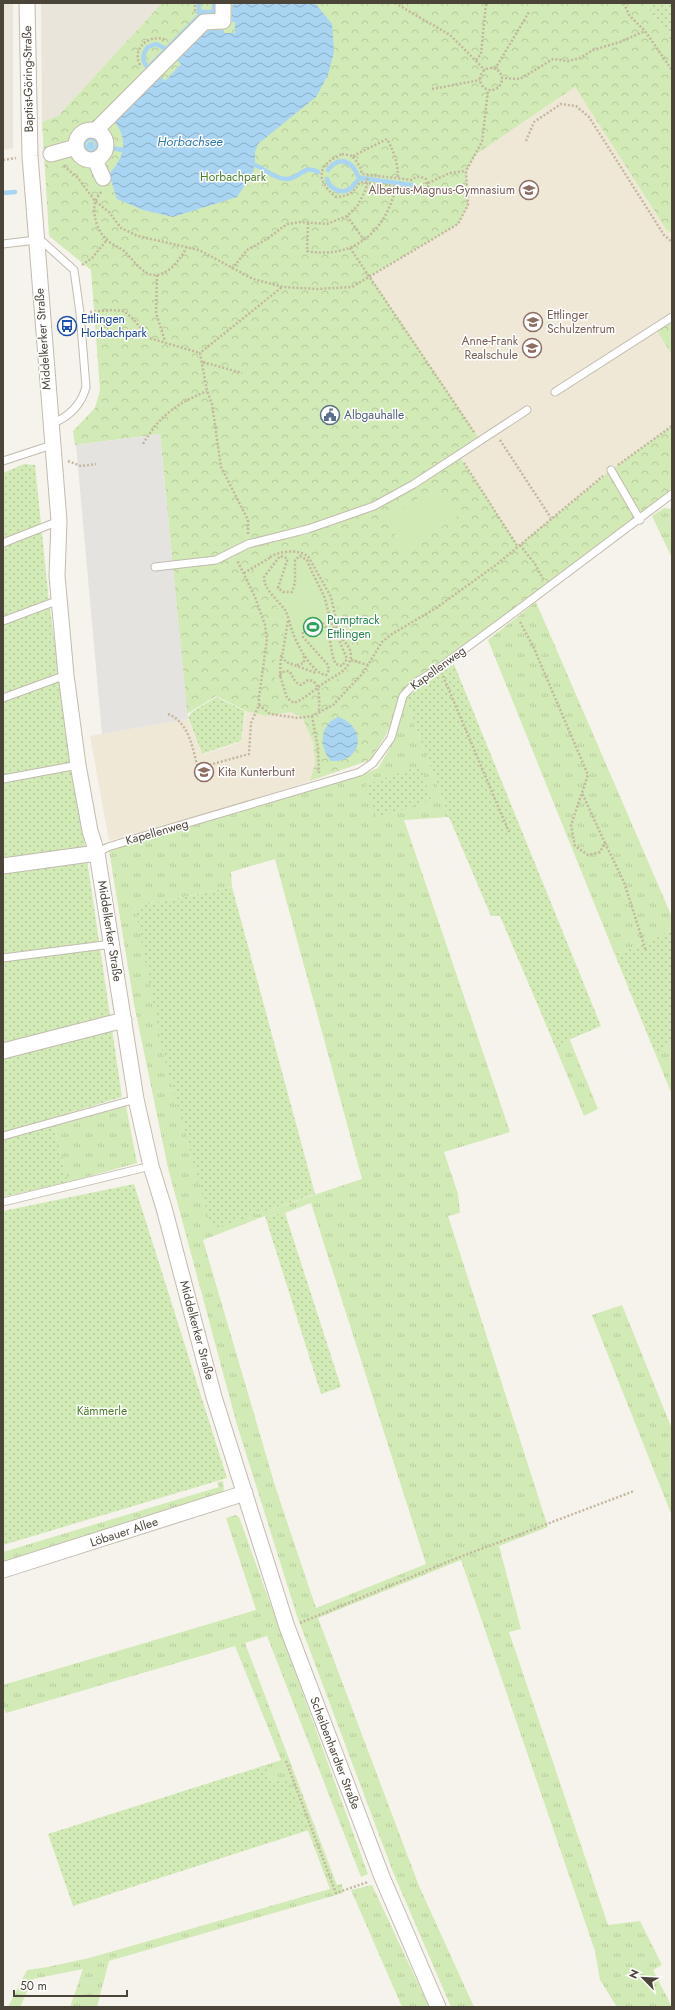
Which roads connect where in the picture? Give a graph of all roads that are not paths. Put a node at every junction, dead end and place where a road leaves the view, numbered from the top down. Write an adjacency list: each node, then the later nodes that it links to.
1 (27, 3): 6 (street, Baptist-Göring-Straße)
2 (223, 3): 3 (street)
3 (96, 130): 4 (street); 7 (street)
4 (76, 147): 5 (street); 7 (street)
5 (51, 154)
6 (30, 156): 9 (street, Middelkerker Straße)
7 (95, 160): 8 (street)
8 (103, 178)
9 (36, 240): 10 (lane); 14 (street, Middelkerker Straße); 14 (lane)
10 (3, 244)
11 (672, 317): 12 (lane)
12 (555, 392)
13 (527, 410): 22 (lane)
14 (50, 424): 15 (street, Middelkerker Straße)
15 (52, 444): 16 (lane); 20 (street, Middelkerker Straße)
16 (3, 461)
17 (611, 470): 19 (lane)
18 (672, 495): 19 (lane, Kapellenweg)
19 (640, 520): 29 (lane, Kapellenweg)
20 (58, 521): 21 (lane); 23 (street, Middelkerker Straße)
21 (3, 543)
22 (155, 567)
23 (59, 602): 24 (lane); 25 (street, Middelkerker Straße)
24 (3, 621)
25 (66, 675): 26 (lane); 27 (street, Middelkerker Straße)
26 (3, 698)
27 (78, 765): 28 (lane); 29 (street, Middelkerker Straße)
28 (3, 779)
29 (97, 853): 30 (street); 31 (street, Middelkerker Straße)
30 (3, 866)
31 (112, 944): 32 (lane); 33 (street, Middelkerker Straße)
32 (3, 958)
33 (124, 1020): 34 (street); 35 (street, Middelkerker Straße)
34 (3, 1051)
35 (136, 1099): 36 (lane); 37 (street, Middelkerker Straße)
36 (3, 1136)
37 (151, 1166): 38 (lane); 39 (street, Middelkerker Straße)
38 (3, 1202)
39 (245, 1493): 40 (street, Löbauer Allee); 41 (street, Scheibenhardter Straße)
40 (3, 1570)
41 (438, 2007)

